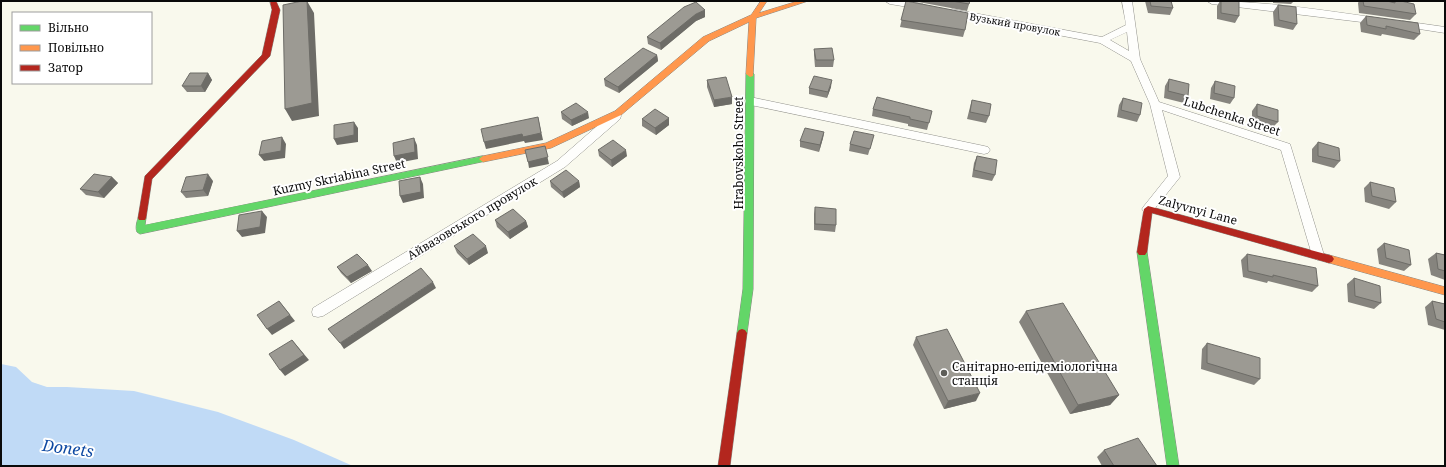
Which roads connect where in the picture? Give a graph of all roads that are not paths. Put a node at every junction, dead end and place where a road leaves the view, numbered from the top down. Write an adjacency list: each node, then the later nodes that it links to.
1 (764, 1): 9 (street)
2 (805, 1): 9 (street)
3 (890, 1): 7 (street)
4 (1127, 1): 10 (street)
5 (1212, 1): 11 (street)
6 (277, 6): 16 (street, Kuzmy Skriabina Street)
7 (928, 8)
8 (943, 11): 12 (street, Вузький провулок)
9 (753, 17): 14 (street, Hrabovskoho Street); 16 (street, Kuzmy Skriabina Street)
10 (1130, 27): 12 (street); 13 (street)
11 (1445, 30)
12 (1103, 40): 13 (street, Вузький провулок)
13 (1135, 59): 15 (street)
14 (750, 101): 17 (street); 22 (street, Hrabovskoho Street)
15 (1155, 104): 18 (street); 19 (street, Lubchenka Street)
16 (618, 113): 21 (street, Айвазовського провулок)
17 (984, 150)
18 (1148, 209): 19 (street, Zalyvnyi Lane); 23 (street, Zalyvnyi Lane)
19 (1318, 255): 20 (street, Zalyvnyi Lane)
20 (1445, 291)
21 (318, 312)
22 (724, 466)
23 (1173, 466)

